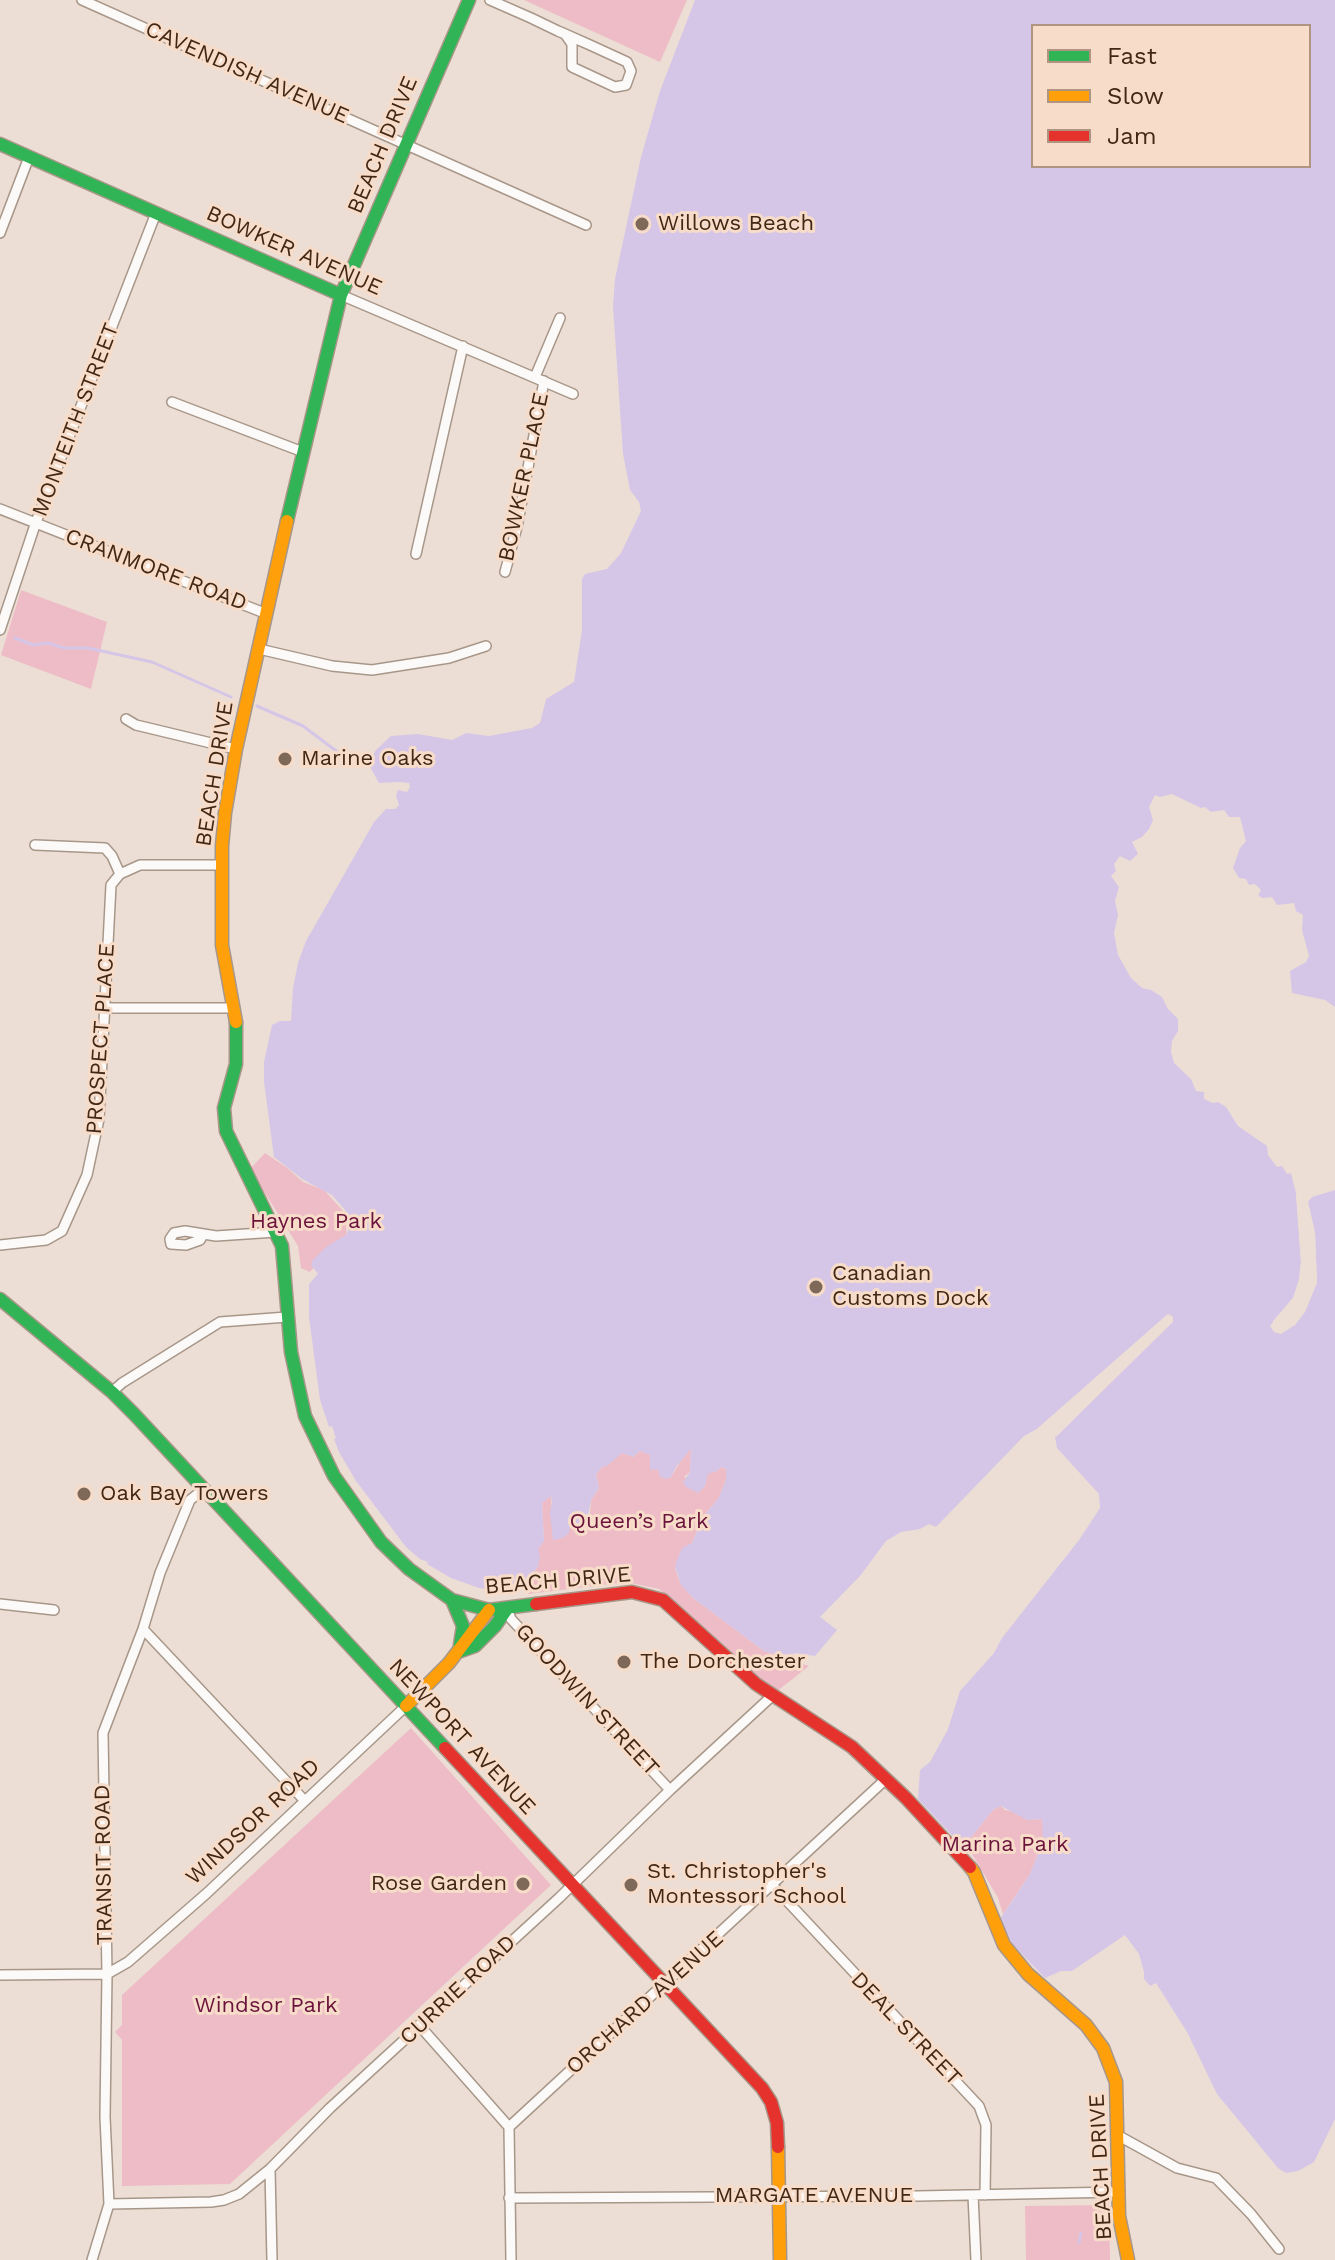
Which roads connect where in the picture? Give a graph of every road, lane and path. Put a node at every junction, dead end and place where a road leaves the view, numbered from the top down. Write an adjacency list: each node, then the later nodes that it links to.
1 (82, 0): 5 (street, CAVENDISH AVENUE)
2 (469, 0): 5 (main road, BEACH DRIVE)
3 (490, 0): 4 (street)
4 (565, 34): 4 (street)
5 (405, 143): 9 (street, CAVENDISH AVENUE); 11 (main road, BEACH DRIVE)
6 (0, 144): 7 (main road, BOWKER AVENUE)
7 (29, 157): 8 (main road, BOWKER AVENUE); 10 (street)
8 (156, 213): 11 (main road, BOWKER AVENUE); 19 (street, MONTEITH STREET)
9 (586, 225)
10 (0, 233)
11 (341, 295): 13 (street, BOWKER AVENUE); 17 (main road, BEACH DRIVE)
12 (560, 318): 14 (street, BOWKER PLACE)
13 (463, 346): 14 (street, BOWKER AVENUE); 20 (street)
14 (539, 379): 15 (street, BOWKER AVENUE); 21 (street, BOWKER PLACE)
15 (573, 394)
16 (172, 402): 17 (street)
17 (303, 452): 22 (main road, BEACH DRIVE)
18 (0, 509): 19 (street, CRANMORE ROAD)
19 (36, 522): 22 (street, CRANMORE ROAD); 23 (street, MONTEITH STREET)
20 (416, 554)
21 (505, 572)
22 (267, 614): 25 (main road, BEACH DRIVE)
23 (0, 630)
24 (486, 646): 25 (street)
25 (259, 649): 27 (main road, BEACH DRIVE)
26 (126, 719): 27 (street)
27 (236, 749): 29 (main road, BEACH DRIVE)
28 (35, 845): 30 (street)
29 (222, 865): 30 (street); 32 (main road, BEACH DRIVE)
30 (120, 874): 31 (street, PROSPECT PLACE)
31 (106, 1008): 32 (street); 35 (street, PROSPECT PLACE)
32 (234, 1008): 33 (main road, BEACH DRIVE)
33 (276, 1232): 34 (street); 39 (main road, BEACH DRIVE)
34 (203, 1235)
35 (0, 1245)
36 (0, 1292): 38 (main road)
37 (0, 1299): 38 (main road, NEWPORT AVENUE)
38 (15, 1309): 40 (main road, NEWPORT AVENUE)
39 (287, 1317): 40 (street); 42 (main road, BEACH DRIVE)
40 (112, 1392): 41 (main road, NEWPORT AVENUE)
41 (204, 1489): 47 (street, TRANSIT ROAD); 50 (main road, NEWPORT AVENUE)
42 (452, 1600): 46 (main road, BEACH DRIVE); 48 (main road)
43 (0, 1604): 45 (street)
44 (507, 1609): 46 (main road, BEACH DRIVE); 48 (main road); 49 (main road, BEACH DRIVE); 52 (street, GOODWIN STREET)
45 (54, 1610)
46 (489, 1610): 48 (main road, WINDSOR ROAD)
47 (143, 1629): 53 (street); 56 (street, TRANSIT ROAD)
48 (458, 1652): 50 (main road, WINDSOR ROAD)
49 (772, 1696): 51 (main road, BEACH DRIVE); 52 (street, CURRIE ROAD)
50 (406, 1706): 53 (street, WINDSOR ROAD); 54 (main road, NEWPORT AVENUE)
51 (886, 1779): 55 (street, ORCHARD AVENUE); 61 (main road, BEACH DRIVE)
52 (670, 1790): 54 (street, CURRIE ROAD)
53 (305, 1801): 56 (street, WINDSOR ROAD)
54 (572, 1885): 58 (main road, NEWPORT AVENUE); 59 (street, CURRIE ROAD)
55 (773, 1886): 58 (street, ORCHARD AVENUE); 65 (street, DEAL STREET)
56 (107, 1974): 57 (street); 68 (street, TRANSIT ROAD)
57 (0, 1975)
58 (666, 1985): 60 (street, ORCHARD AVENUE); 66 (main road, NEWPORT AVENUE)
59 (419, 2025): 60 (street); 62 (street, CURRIE ROAD)
60 (509, 2127): 67 (street)
61 (1119, 2136): 63 (main road, BEACH DRIVE); 69 (street)
62 (270, 2169): 68 (street, CURRIE ROAD); 71 (street)
63 (1118, 2192): 65 (street, MARGATE AVENUE); 75 (main road, BEACH DRIVE)
64 (973, 2195): 65 (street, MARGATE AVENUE); 66 (street, MARGATE AVENUE); 74 (street)
65 (985, 2195)
66 (779, 2197): 67 (street, MARGATE AVENUE); 73 (main road, NEWPORT AVENUE)
67 (509, 2198): 72 (street)
68 (109, 2204): 70 (street, TRANSIT ROAD)
69 (1279, 2249)
70 (92, 2260)
71 (272, 2260)
72 (511, 2260)
73 (780, 2260)
74 (976, 2260)
75 (1128, 2260)

